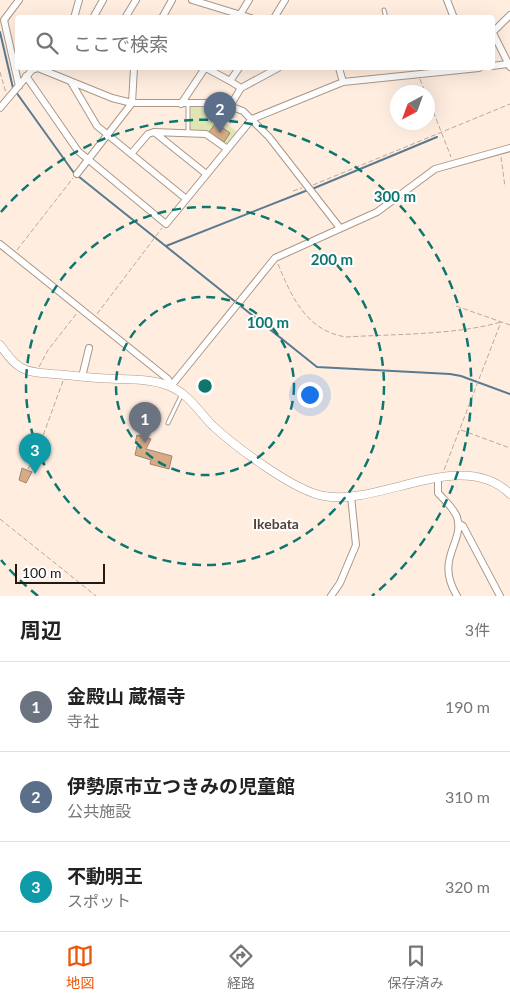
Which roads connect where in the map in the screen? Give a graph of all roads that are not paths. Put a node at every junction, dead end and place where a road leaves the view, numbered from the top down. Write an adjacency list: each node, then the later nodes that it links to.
1 (19, 0): 40 (street)
2 (79, 0): 12 (street)
3 (103, 0): 13 (street)
4 (136, 0): 14 (street)
5 (172, 0): 15 (street)
6 (192, 0): 10 (street)
7 (249, 0): 17 (street)
8 (285, 0): 18 (street)
9 (447, 0): 20 (street)
10 (212, 3): 16 (street)
11 (384, 10): 19 (lane)
12 (75, 15)
13 (95, 15)
14 (128, 15)
15 (164, 15)
16 (237, 15)
17 (240, 15)
18 (276, 15)
19 (385, 15)
20 (453, 15)
21 (510, 15): 22 (street)
22 (495, 29)
23 (495, 35): 25 (street)
24 (495, 66): 25 (street)
25 (509, 66)
26 (33, 70): 36 (street)
27 (40, 70): 38 (street)
28 (134, 70): 42 (street)
29 (205, 70): 43 (street)
30 (210, 70): 37 (street)
31 (238, 70): 37 (street)
32 (274, 70): 41 (street)
33 (340, 70): 39 (street)
34 (438, 70): 35 (street)
35 (417, 71): 39 (street)
36 (26, 76): 40 (street); 53 (street)
37 (230, 81): 41 (street)
38 (71, 82): 42 (street); 49 (street)
39 (343, 82): 46 (street)
40 (18, 87): 45 (street)
41 (241, 88): 44 (street)
42 (132, 103): 43 (street); 49 (street)
43 (184, 104): 44 (street); 48 (lane)
44 (230, 106): 46 (street)
45 (0, 108)
46 (252, 118): 50 (street); 57 (street)
47 (154, 132): 48 (street); 52 (street); 55 (street)
48 (188, 133): 50 (street)
49 (108, 136): 52 (street); 53 (street)
50 (226, 148): 55 (street)
51 (510, 148): 57 (street)
52 (131, 154): 56 (street)
53 (88, 160): 54 (street); 56 (street)
54 (77, 174)
55 (205, 174): 56 (street)
56 (185, 198)
57 (340, 228): 62 (street)
58 (0, 244): 62 (street)
59 (0, 345): 61 (street)
60 (89, 348): 61 (street)
61 (82, 377): 62 (street)
62 (171, 386): 63 (street)
63 (182, 393): 64 (lane); 67 (street)
64 (168, 423)
65 (439, 478): 66 (street); 67 (street); 68 (street)
66 (510, 494)
67 (351, 496): 69 (street)
68 (458, 523): 70 (street); 71 (street)
69 (332, 596)
70 (457, 596)
71 (500, 596)

